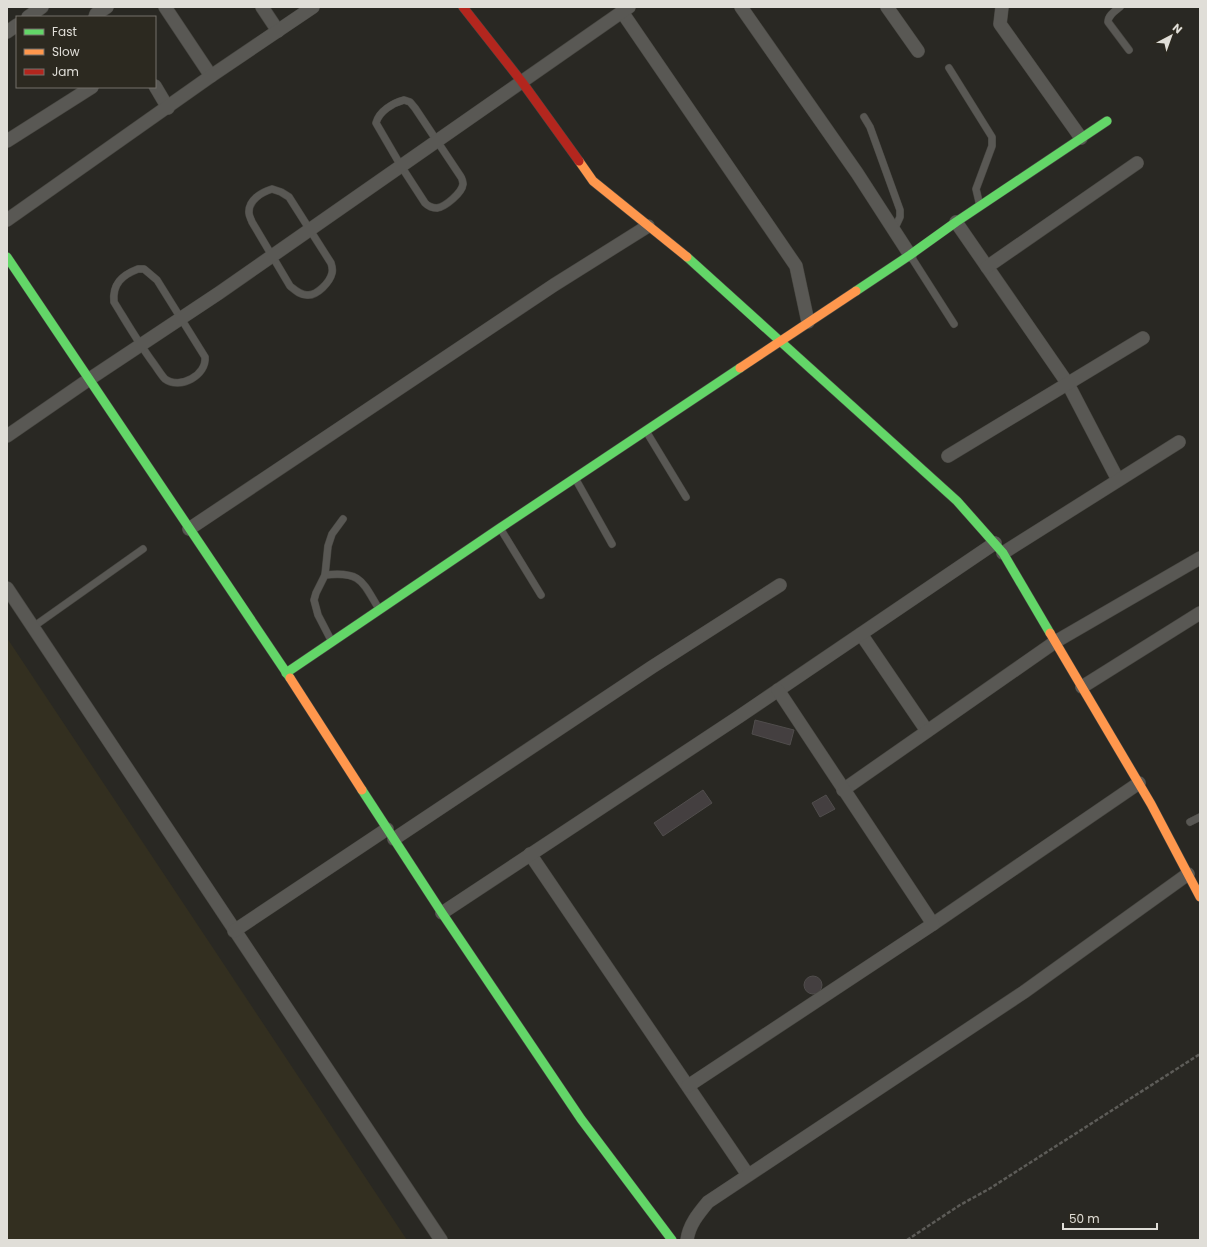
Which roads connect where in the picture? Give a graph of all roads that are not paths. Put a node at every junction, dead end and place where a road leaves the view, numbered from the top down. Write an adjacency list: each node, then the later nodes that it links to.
1 (42, 7): 12 (street)
2 (107, 7): 13 (street)
3 (165, 7): 20 (street)
4 (262, 7): 15 (street)
5 (313, 7): 15 (street)
6 (463, 7): 21 (street)
7 (741, 7): 37 (street)
8 (887, 7): 18 (street)
9 (1002, 7): 27 (street)
10 (1120, 7): 17 (lane)
11 (626, 9): 21 (street); 43 (street)
12 (29, 16)
13 (95, 16)
14 (16, 25): 16 (street)
15 (278, 31): 20 (street)
16 (7, 32)
17 (1129, 50)
18 (918, 51)
19 (949, 68): 32 (lane)
20 (211, 76): 24 (street)
21 (522, 82): 28 (street); 35 (street)
22 (90, 88): 29 (street)
23 (156, 88): 24 (street)
24 (168, 108): 33 (street)
25 (864, 117): 37 (lane)
26 (1107, 121): 27 (street)
27 (1081, 138): 32 (street)
28 (438, 140): 31 (street); 31 (lane); 31 (lane)
29 (7, 142)
30 (1137, 163): 41 (street)
31 (401, 166): 36 (street)
32 (980, 206): 34 (street)
33 (7, 220)
34 (956, 222): 38 (street); 41 (street)
35 (648, 226): 46 (street); 59 (street)
36 (309, 230): 39 (street); 39 (lane); 39 (lane)
37 (894, 230): 38 (street)
38 (910, 255): 43 (street); 44 (lane)
39 (272, 256): 42 (street)
40 (7, 257): 48 (street)
41 (987, 267): 49 (street)
42 (181, 318): 47 (street); 47 (lane); 47 (lane)
43 (808, 322): 46 (street)
44 (954, 324)
45 (1143, 338): 49 (street)
46 (779, 341): 50 (street); 60 (street)
47 (140, 345): 48 (street)
48 (88, 380): 51 (street); 59 (street)
49 (1068, 384): 53 (street); 55 (street)
50 (646, 431): 54 (street); 56 (lane)
51 (7, 436)
52 (1178, 442): 55 (street)
53 (948, 456)
54 (575, 478): 58 (street); 61 (lane)
55 (1118, 480): 63 (street)
56 (686, 497)
57 (343, 519): 65 (lane)
58 (500, 528): 68 (lane); 69 (street)
59 (189, 529): 75 (street)
60 (995, 543): 63 (street); 72 (street)
61 (612, 544)
62 (143, 549): 71 (lane)
63 (1003, 553): 74 (street)
64 (1200, 558): 74 (street)
65 (325, 575): 69 (lane); 73 (lane)
66 (780, 585): 83 (street)
67 (7, 588): 71 (street)
68 (541, 595)
69 (379, 610): 73 (street)
70 (1200, 613): 76 (street)
71 (33, 627): 89 (street)
72 (861, 634): 77 (street); 78 (street)
73 (332, 642): 75 (street)
74 (1055, 642): 76 (street); 78 (street)
75 (286, 673): 83 (street)
76 (1082, 687): 79 (street)
77 (778, 690): 80 (street); 84 (street)
78 (927, 731): 80 (street)
79 (1138, 783): 85 (street); 88 (street)
80 (843, 790): 88 (street)
81 (1200, 817): 82 (lane)
82 (1190, 822)
83 (390, 834): 87 (street); 89 (street)
84 (530, 854): 87 (street); 90 (street)
85 (1188, 874): 86 (street); 91 (street)
86 (1200, 897)
87 (442, 913): 93 (street)
88 (933, 924): 90 (street)
89 (234, 931): 92 (street)
90 (688, 1086): 91 (street)
91 (748, 1175): 94 (street)
92 (440, 1240)
93 (672, 1240)
94 (687, 1240)

